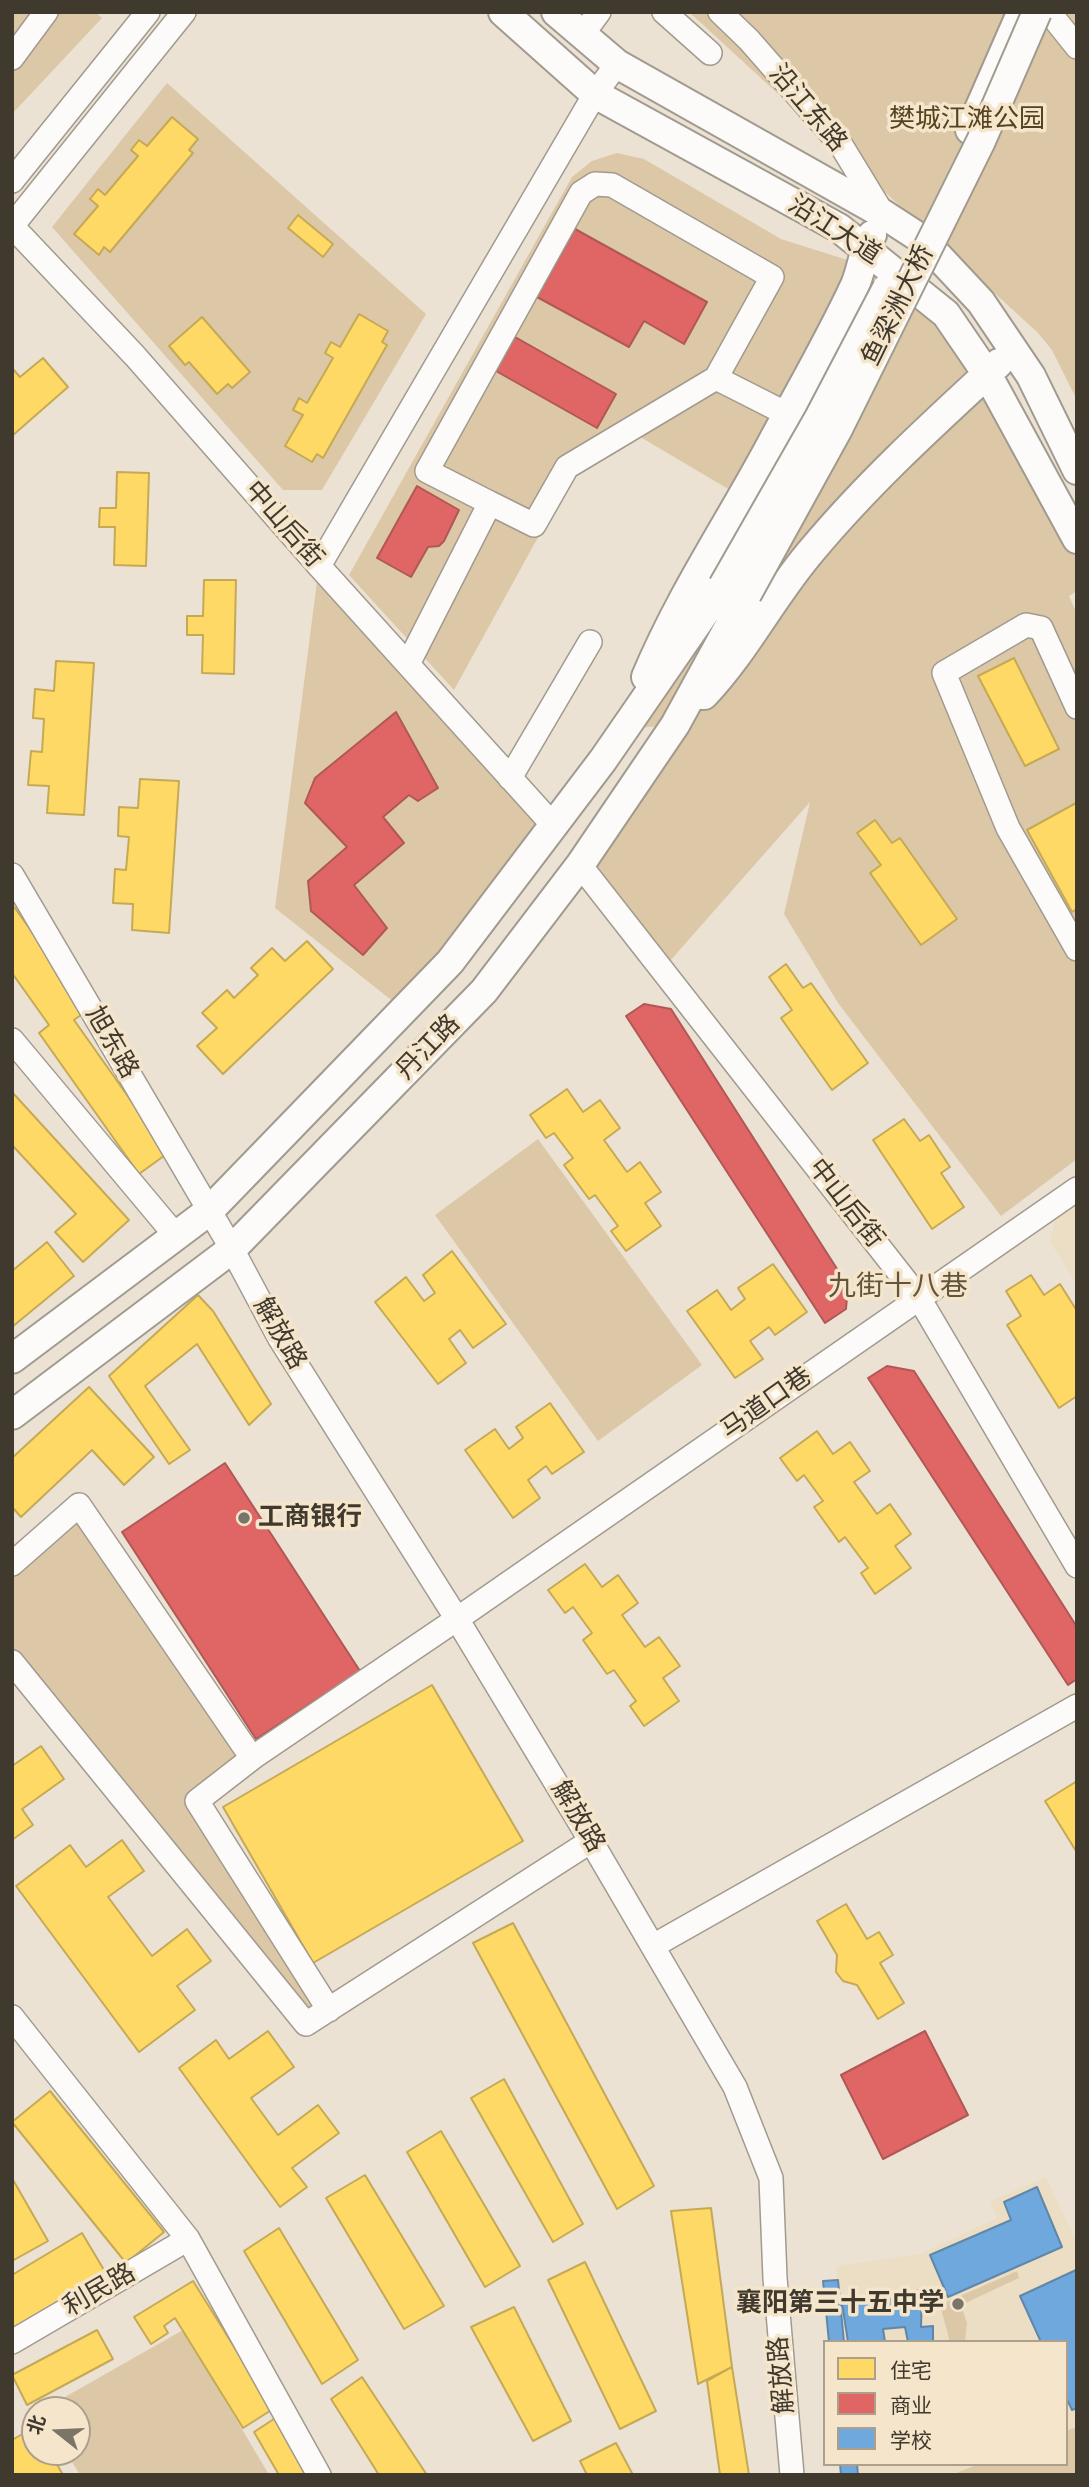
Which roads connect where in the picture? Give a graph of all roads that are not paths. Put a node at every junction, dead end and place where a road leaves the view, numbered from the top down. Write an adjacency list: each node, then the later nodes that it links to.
1 (46, 12): 15 (street)
2 (184, 12): 20 (street)
3 (503, 12): 17 (main road, 沿江大道)
4 (556, 12): 12 (main road, 沿江大道)
5 (599, 12): 12 (street)
6 (664, 12): 14 (street)
7 (720, 12): 19 (street, 沿江东路)
8 (1022, 12): 30 (main road, 鱼梁洲大桥, bridge)
9 (1037, 12): 30 (main road, 鱼梁洲大桥, bridge)
10 (1049, 12): 13 (street)
11 (143, 14): 18 (street)
12 (582, 35): 16 (main road, 沿江大道)
13 (1077, 47)
14 (710, 53)
15 (12, 58)
16 (617, 64): 17 (street); 19 (main road, 沿江大道)
17 (595, 94): 21 (main road, 沿江大道); 29 (street)
18 (12, 181)
19 (883, 214): 21 (main road); 22 (main road, 沿江大道)
20 (12, 226): 29 (street, 中山后街)
21 (865, 248): 23 (main road, 沿江大道); 25 (main road)
22 (1013, 350): 23 (main road); 26 (main road, 沿江大道)
23 (987, 374): 28 (main road, 沿江大道); 34 (main road)
24 (716, 378): 25 (street); 27 (street); 27 (street)
25 (787, 414): 35 (main road)
26 (1077, 470)
27 (490, 503): 32 (street)
28 (1077, 539)
29 (319, 566): 32 (street, 中山后街)
30 (735, 590): 34 (main road, 丹江路); 35 (main road, 丹江路)
31 (590, 642): 36 (street)
32 (408, 664): 36 (street, 中山后街)
33 (1077, 707): 40 (street)
34 (675, 725): 38 (main road, 丹江路)
35 (624, 729): 37 (main road, 丹江路)
36 (510, 778): 37 (street, 中山后街)
37 (553, 825): 43 (main road, 丹江路)
38 (580, 865): 45 (main road, 丹江路); 46 (street, 中山后街)
39 (12, 875): 43 (street, 旭东路)
40 (1077, 949)
41 (12, 1040): 44 (street)
42 (1077, 1189): 46 (street, 马道口巷)
43 (209, 1211): 44 (main road, 丹江路); 45 (street, 解放路)
44 (176, 1236): 47 (main road, 丹江路)
45 (232, 1249): 48 (main road, 丹江路); 51 (street, 解放路)
46 (919, 1298): 50 (street, 中山后街); 51 (street, 马道口巷)
47 (12, 1359)
48 (12, 1415)
49 (12, 1564): 54 (street)
50 (1077, 1566)
51 (457, 1619): 54 (street, 马道口巷); 55 (street, 解放路)
52 (12, 1662): 57 (street)
53 (1077, 1706): 56 (street)
54 (255, 1756): 57 (street, 马道口巷)
55 (591, 1841): 56 (street, 解放路); 57 (street)
56 (653, 1946): 62 (street, 解放路)
57 (329, 2010)
58 (12, 2017): 59 (street)
59 (188, 2239): 60 (street, 利民路); 61 (street)
60 (12, 2342)
61 (319, 2475)
62 (792, 2475)

